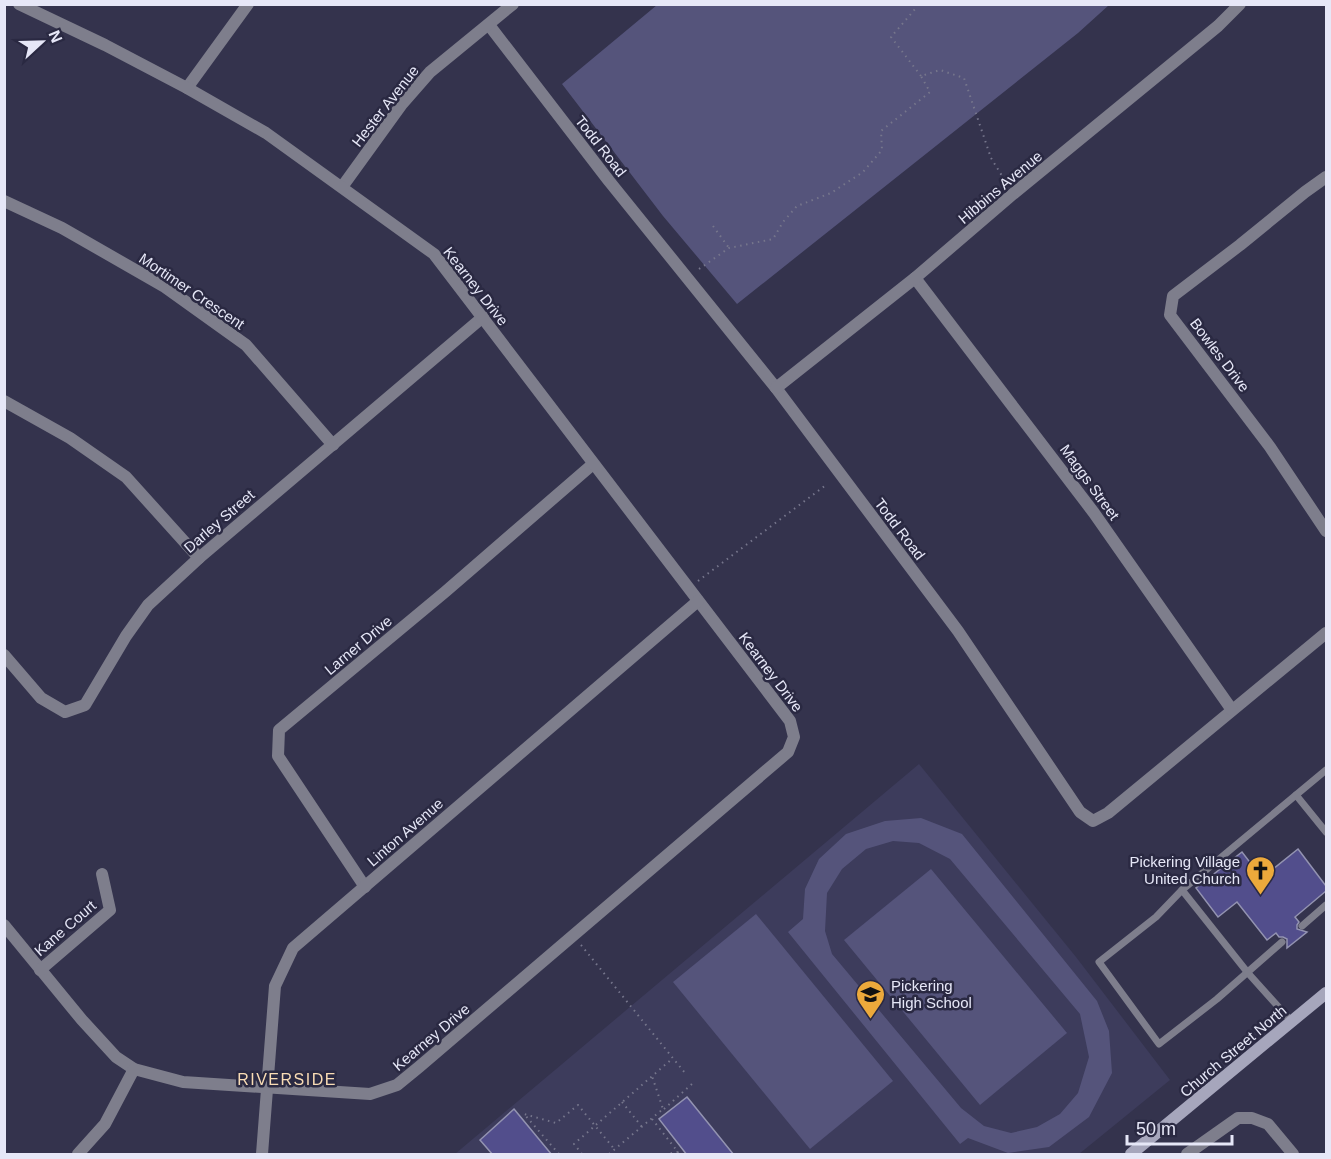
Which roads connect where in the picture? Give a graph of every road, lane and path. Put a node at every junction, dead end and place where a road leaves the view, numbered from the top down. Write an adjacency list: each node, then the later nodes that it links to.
1 (248, 4): 8 (street)
2 (513, 4): 6 (street, Hester Avenue)
3 (916, 4): 7 (path)
4 (1240, 4): 11 (street, Hibbins Avenue)
5 (23, 5): 8 (street, Kearney Drive)
6 (489, 25): 10 (street, Hester Avenue); 18 (street, Todd Road)
7 (921, 76): 11 (path); 14 (path)
8 (187, 88): 10 (street, Kearney Drive)
9 (1326, 177): 23 (street, Bowles Drive)
10 (342, 187): 17 (street, Kearney Drive)
11 (1013, 194): 16 (street, Hibbins Avenue)
12 (4, 201): 20 (street, Mortimer Crescent)
13 (713, 226): 14 (path)
14 (729, 248): 15 (path)
15 (699, 268)
16 (915, 278): 18 (street, Hibbins Avenue); 29 (street, Maggs Street)
17 (483, 317): 20 (street, Darley Street); 21 (street, Kearney Drive)
18 (776, 388): 29 (street, Todd Road)
19 (4, 401): 24 (street)
20 (333, 445): 24 (street, Darley Street)
21 (593, 464): 25 (street, Kearney Drive); 34 (street, Larner Drive)
22 (826, 485): 25 (path)
23 (1326, 531)
24 (199, 558): 28 (street, Darley Street)
25 (689, 589): 26 (street, Kearney Drive)
26 (698, 602): 34 (street, Linton Avenue); 39 (street, Kearney Drive)
27 (1326, 633): 29 (street, Todd Road)
28 (4, 655)
29 (1232, 710)
30 (1326, 770): 31 (lane)
31 (1296, 795): 32 (lane); 35 (lane)
32 (1326, 832)
33 (102, 874): 41 (street, Kane Court)
34 (365, 886): 50 (street, Linton Avenue)
35 (1182, 890): 42 (lane); 42 (lane)
36 (1326, 906): 38 (lane)
37 (4, 925): 41 (street, Kearney Drive)
38 (1302, 926)
39 (572, 935): 45 (path); 50 (street, Kearney Drive)
40 (1282, 942): 42 (lane)
41 (40, 970): 46 (street, Kearney Drive)
42 (1248, 973): 44 (lane)
43 (1326, 993): 44 (street, Church Street North)
44 (1292, 1022): 63 (street, Church Street North)
45 (673, 1058): 47 (path); 48 (path)
46 (134, 1069): 50 (street, Kearney Drive); 57 (street)
47 (685, 1073)
48 (652, 1076): 51 (path); 52 (path)
49 (693, 1083): 52 (path)
50 (266, 1086): 58 (street, Linton Avenue)
51 (622, 1102): 54 (path); 55 (path)
52 (663, 1109): 53 (path)
53 (652, 1119): 55 (path); 62 (path)
54 (595, 1126): 56 (path); 59 (path); 60 (path)
55 (642, 1127): 56 (path)
56 (615, 1150): 61 (path)
57 (78, 1155)
58 (262, 1155)
59 (559, 1155)
60 (582, 1155)
61 (609, 1155)
62 (666, 1155)
63 (1131, 1155)
64 (1187, 1155): 65 (street)
65 (1293, 1155)

